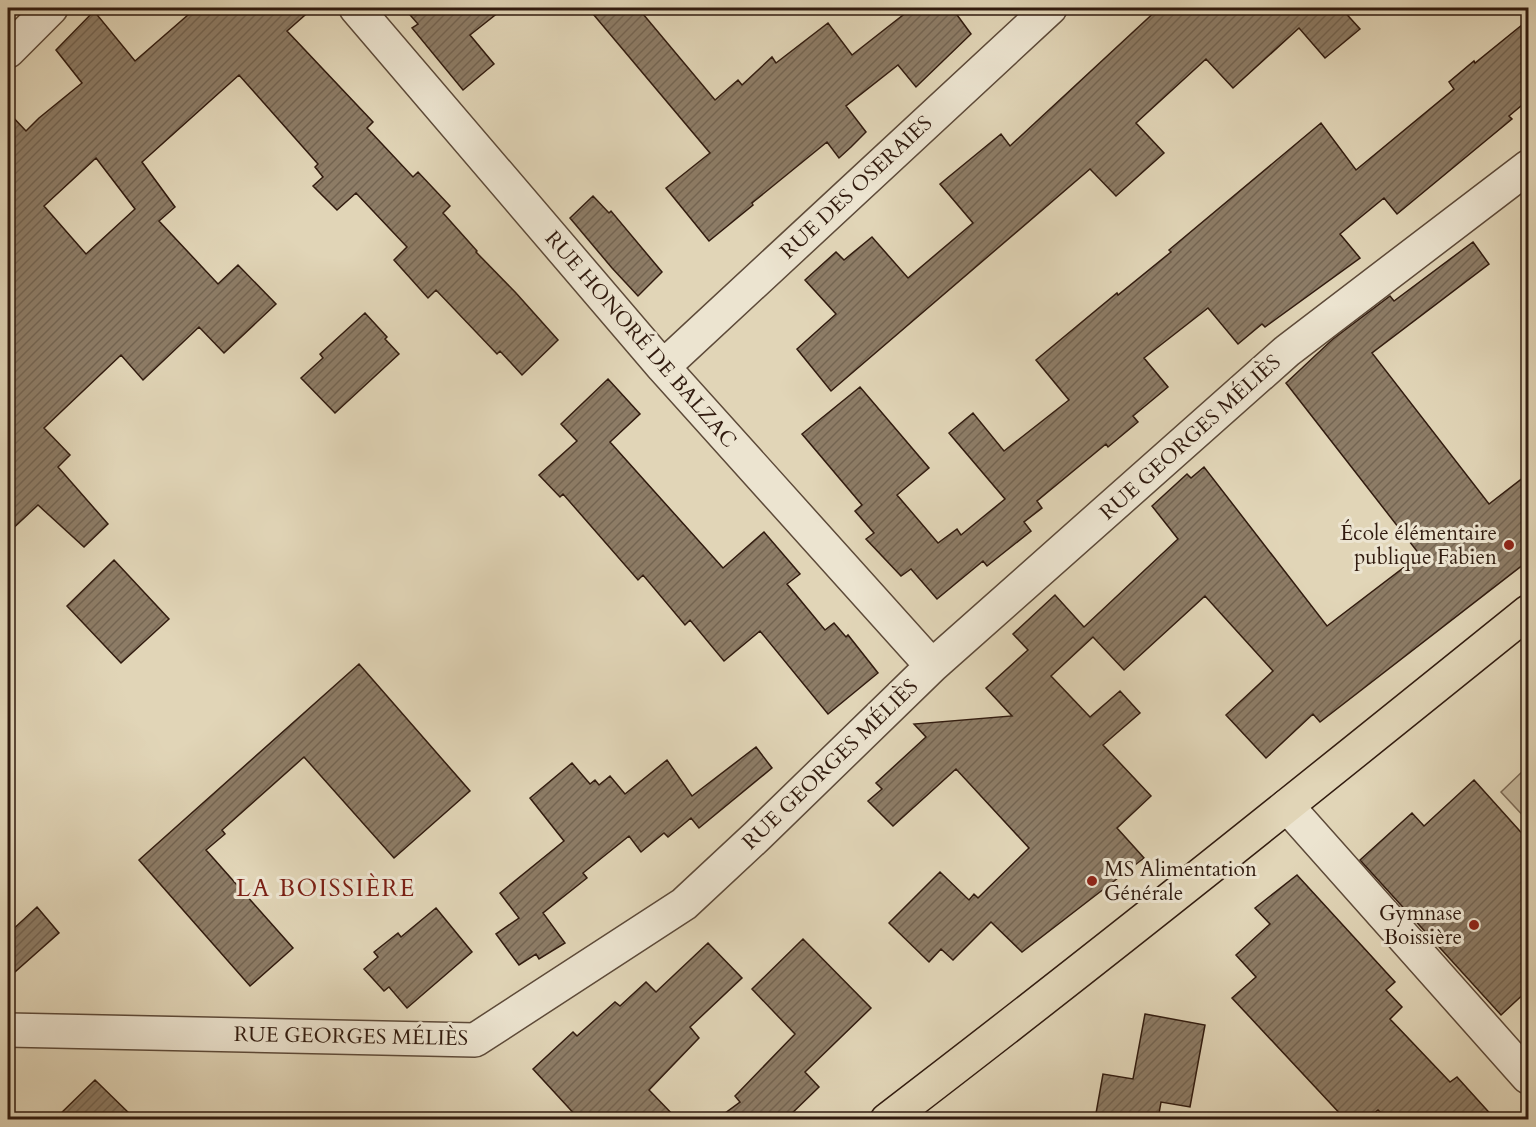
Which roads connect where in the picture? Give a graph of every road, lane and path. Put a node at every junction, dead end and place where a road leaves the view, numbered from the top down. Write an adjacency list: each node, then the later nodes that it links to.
1 (51, 8): 4 (street)
2 (357, 8): 6 (street, RUE HONORÉ DE BALZAC)
3 (1050, 8): 6 (street, RUE DES OSERAIES)
4 (8, 51)
5 (1528, 167): 8 (street, RUE GEORGES MÉLIÈS)
6 (663, 367): 8 (street, RUE HONORÉ DE BALZAC)
7 (1528, 612): 9 (main road)
8 (932, 666): 10 (street, RUE GEORGES MÉLIÈS)
9 (1287, 806): 11 (street); 12 (main road)
10 (8, 1030)
11 (1528, 1077)
12 (886, 1119)

